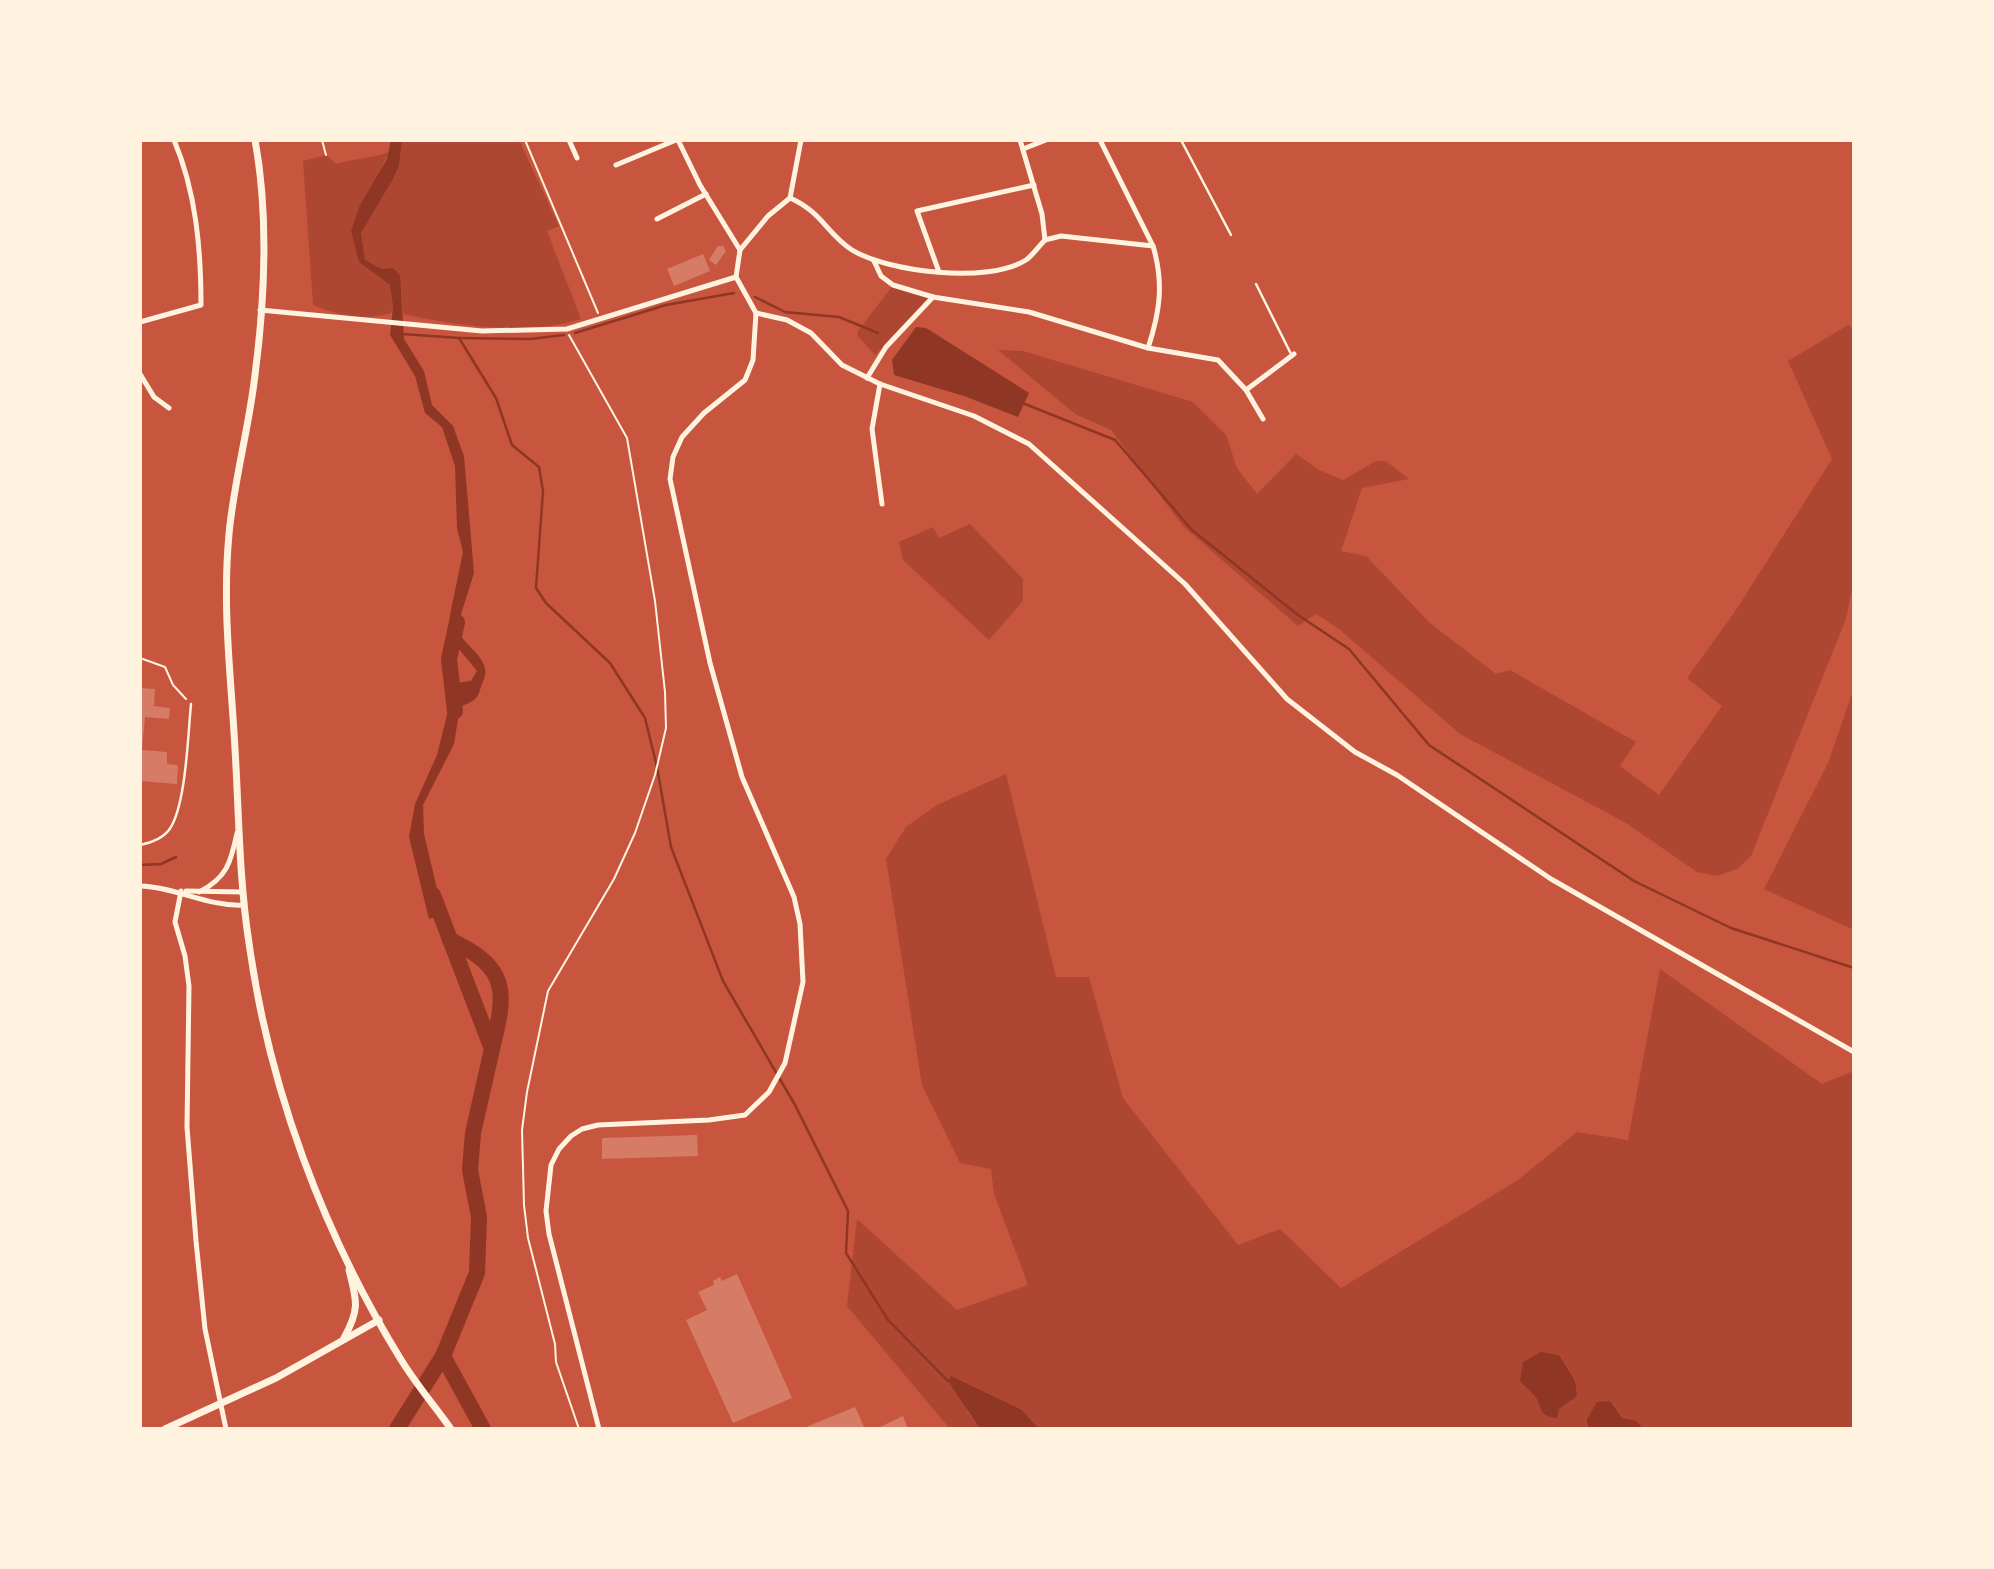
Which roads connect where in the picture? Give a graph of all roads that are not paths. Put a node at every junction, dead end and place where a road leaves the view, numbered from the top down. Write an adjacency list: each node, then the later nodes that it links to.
1 (174, 140): 28 (street)
2 (255, 140): 26 (street)
3 (569, 140): 11 (street)
4 (677, 140): 12 (street); 14 (street)
5 (801, 140): 15 (street)
6 (1020, 140): 10 (street)
7 (1046, 140): 10 (street)
8 (1100, 140): 19 (street)
9 (1181, 140): 17 (lane)
10 (1023, 149): 13 (street)
11 (577, 158)
12 (615, 165)
13 (1034, 185): 18 (street); 22 (street)
14 (706, 194): 16 (street); 20 (street)
15 (790, 198): 20 (street); 21 (street)
16 (657, 219)
17 (1231, 235)
18 (1045, 240): 19 (street); 22 (street)
19 (1153, 246): 29 (street)
20 (740, 250): 23 (street)
21 (874, 261): 22 (street); 25 (street)
22 (939, 272)
23 (736, 277): 26 (street); 27 (street)
24 (1256, 284): 30 (lane)
25 (933, 297): 29 (street); 32 (street)
26 (260, 310): 39 (street)
27 (755, 313): 32 (street); 54 (street)
28 (140, 322)
29 (1147, 348): 34 (street)
30 (1293, 355): 34 (street)
31 (140, 374): 35 (street)
32 (867, 378): 33 (street)
33 (880, 384): 37 (street); 46 (street)
34 (1246, 390): 36 (street)
35 (169, 408)
36 (1263, 419)
37 (883, 504)
38 (191, 704): 40 (lane)
39 (237, 833): 43 (street); 44 (street)
40 (140, 845)
41 (140, 886): 42 (street)
42 (181, 891): 43 (street); 45 (street); 50 (street)
43 (199, 892): 44 (street)
44 (243, 892): 45 (street)
45 (244, 905): 47 (street)
46 (1854, 1052)
47 (345, 1256): 48 (street); 49 (street)
48 (379, 1320): 49 (street); 53 (street)
49 (343, 1339): 50 (street)
50 (221, 1403): 51 (street); 52 (street)
51 (165, 1429)
52 (226, 1429)
53 (450, 1429)
54 (599, 1429)

